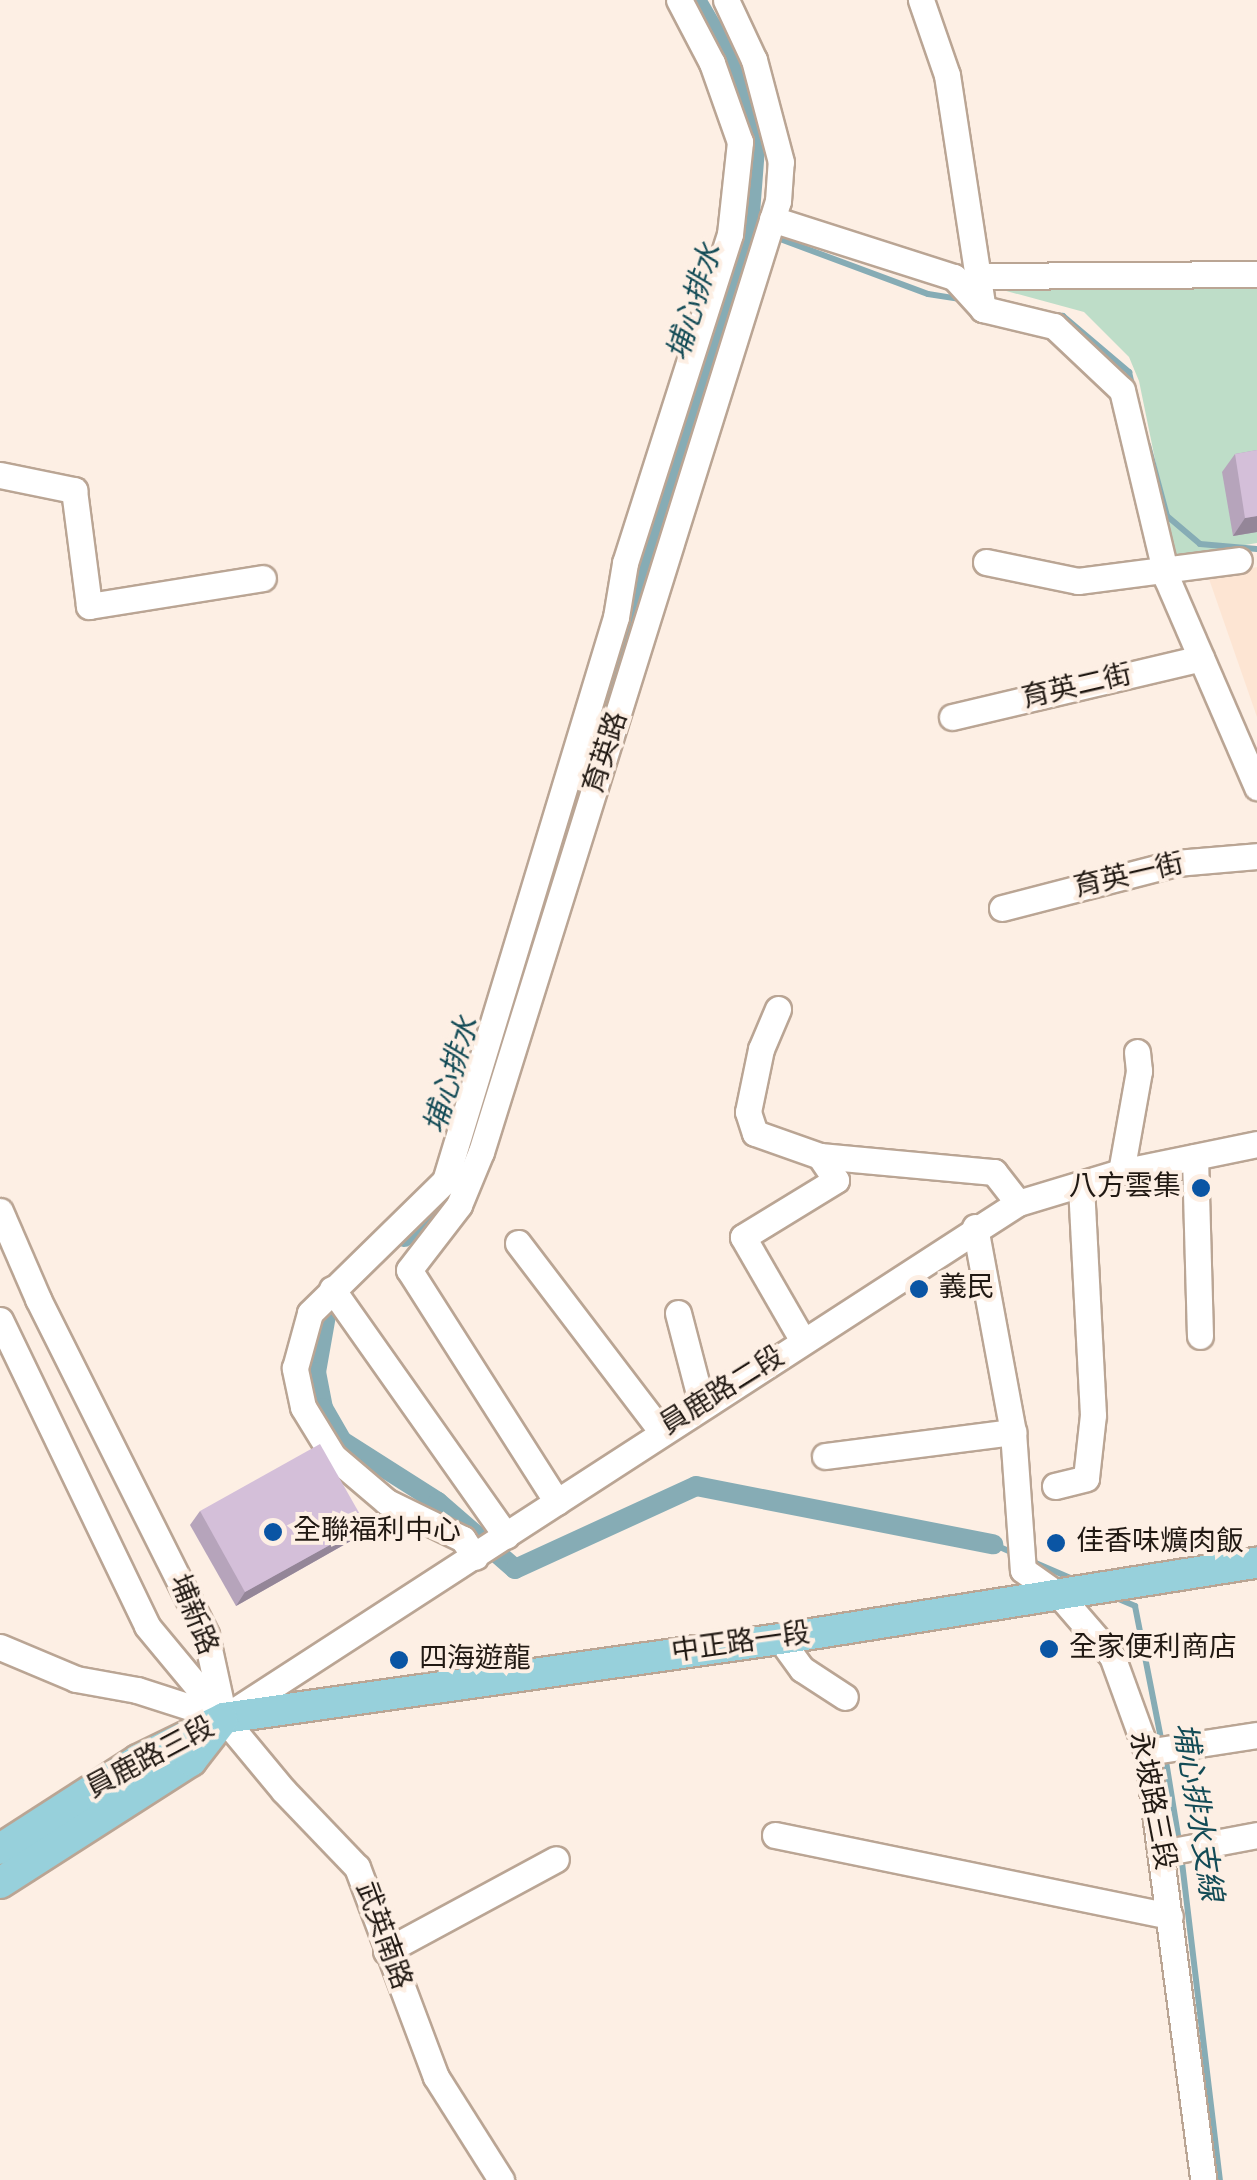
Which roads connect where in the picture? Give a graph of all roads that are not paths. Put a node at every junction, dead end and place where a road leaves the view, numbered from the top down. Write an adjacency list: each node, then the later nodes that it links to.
1 (678, 0): 29 (street)
2 (726, 0): 4 (street, 育英路)
3 (920, 0): 6 (street)
4 (772, 219): 7 (street); 39 (street, 育英路)
5 (1257, 274): 6 (street)
6 (978, 276): 7 (street)
7 (983, 309): 11 (street)
8 (0, 475): 12 (street)
9 (1238, 560): 11 (street)
10 (986, 562): 11 (street)
11 (1165, 572): 13 (street)
12 (262, 578)
13 (1202, 658): 14 (street, 育英二街); 15 (street)
14 (952, 717)
15 (1257, 787)
16 (1257, 856): 17 (street, 育英一街)
17 (1002, 908)
18 (778, 1010): 21 (street)
19 (1137, 1052): 23 (street)
20 (1257, 1144): 22 (street, 員鹿路二段)
21 (820, 1156): 25 (street); 33 (street)
22 (1196, 1157): 23 (street, 員鹿路二段); 32 (street)
23 (1120, 1172): 24 (street, 員鹿路二段)
24 (1081, 1184): 25 (street, 員鹿路二段); 38 (street)
25 (1018, 1203): 27 (street, 員鹿路二段)
26 (0, 1211): 47 (street, 埔新路)
27 (975, 1227): 33 (street, 員鹿路二段); 36 (street, 永坡路三段)
28 (518, 1243): 35 (street)
29 (332, 1289): 40 (street); 41 (street)
30 (678, 1313): 34 (street)
31 (0, 1320): 47 (street, 埔新路)
32 (1200, 1336)
33 (802, 1342): 34 (street, 員鹿路二段)
34 (702, 1405): 35 (street, 員鹿路二段)
35 (661, 1431): 39 (street, 員鹿路二段)
36 (1013, 1432): 37 (street); 43 (street, 永坡路三段)
37 (825, 1456)
38 (1055, 1486)
39 (558, 1502): 40 (street, 員鹿路二段)
40 (506, 1536): 41 (street, 員鹿路二段)
41 (475, 1557): 47 (street, 員鹿路二段)
42 (1257, 1563): 43 (main road, 中正路一段)
43 (1060, 1596): 44 (main road, 中正路一段); 49 (street, 永坡路三段)
44 (780, 1638): 46 (street); 47 (main road, 中正路一段)
45 (0, 1647): 47 (street)
46 (845, 1697)
47 (224, 1718): 52 (main road, 員鹿路三段); 55 (main road, 員鹿路三段); 57 (street, 武英南路)
48 (1257, 1735): 49 (street)
49 (1148, 1752): 53 (street, 永坡路三段)
50 (775, 1835): 56 (street)
51 (1257, 1835): 53 (street)
52 (0, 1849)
53 (1162, 1853): 56 (street, 永坡路三段)
54 (556, 1859): 57 (street)
55 (0, 1883)
56 (1170, 1916): 59 (street, 永坡路三段)
57 (386, 1950): 58 (street, 武英南路)
58 (501, 2180)
59 (1203, 2180)

